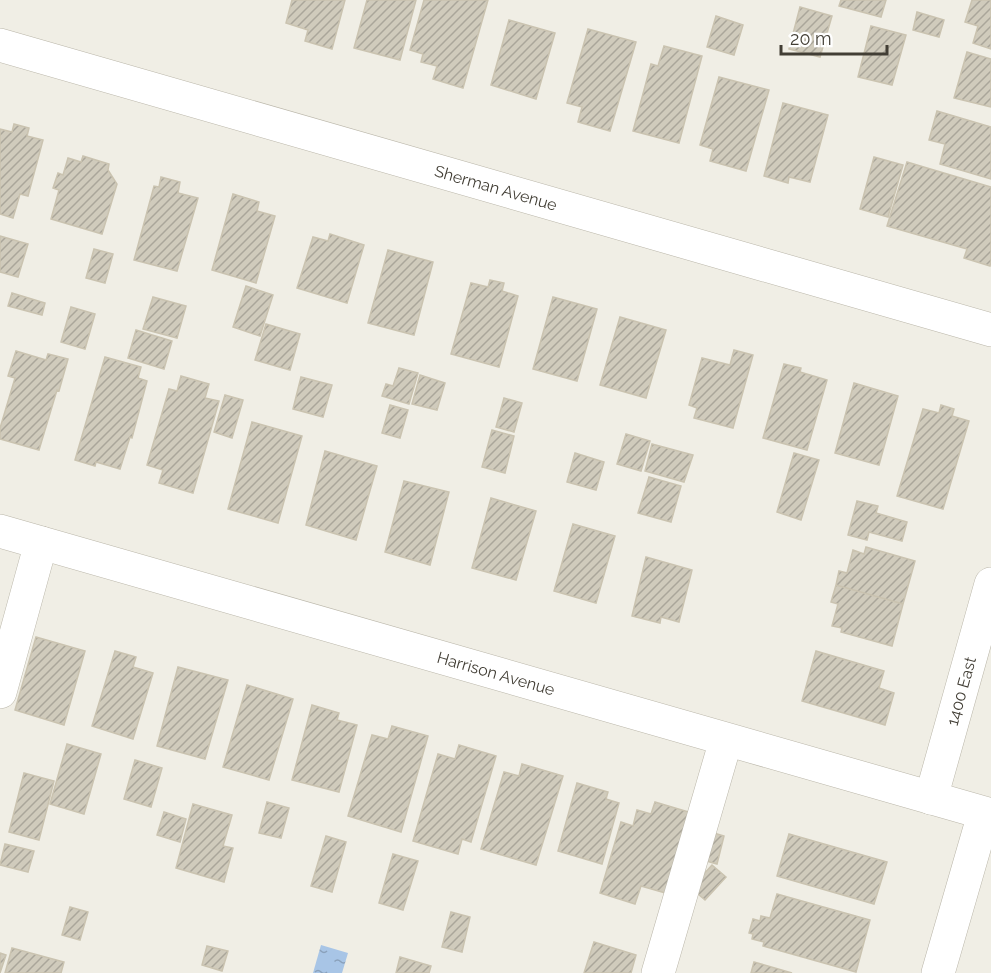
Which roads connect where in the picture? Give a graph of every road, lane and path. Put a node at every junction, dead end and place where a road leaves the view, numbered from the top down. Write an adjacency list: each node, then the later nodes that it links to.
1 (0, 45): 2 (street, Sherman Avenue)
2 (991, 330)
3 (0, 531): 4 (street, Harrison Avenue)
4 (41, 543): 6 (street); 7 (street, Harrison Avenue)
5 (991, 584): 8 (street, 1400 East)
6 (0, 692)
7 (726, 740): 8 (street, Harrison Avenue); 10 (street)
8 (931, 798): 9 (street, Harrison Avenue)
9 (988, 814): 11 (street)
10 (658, 973)
11 (938, 973)

